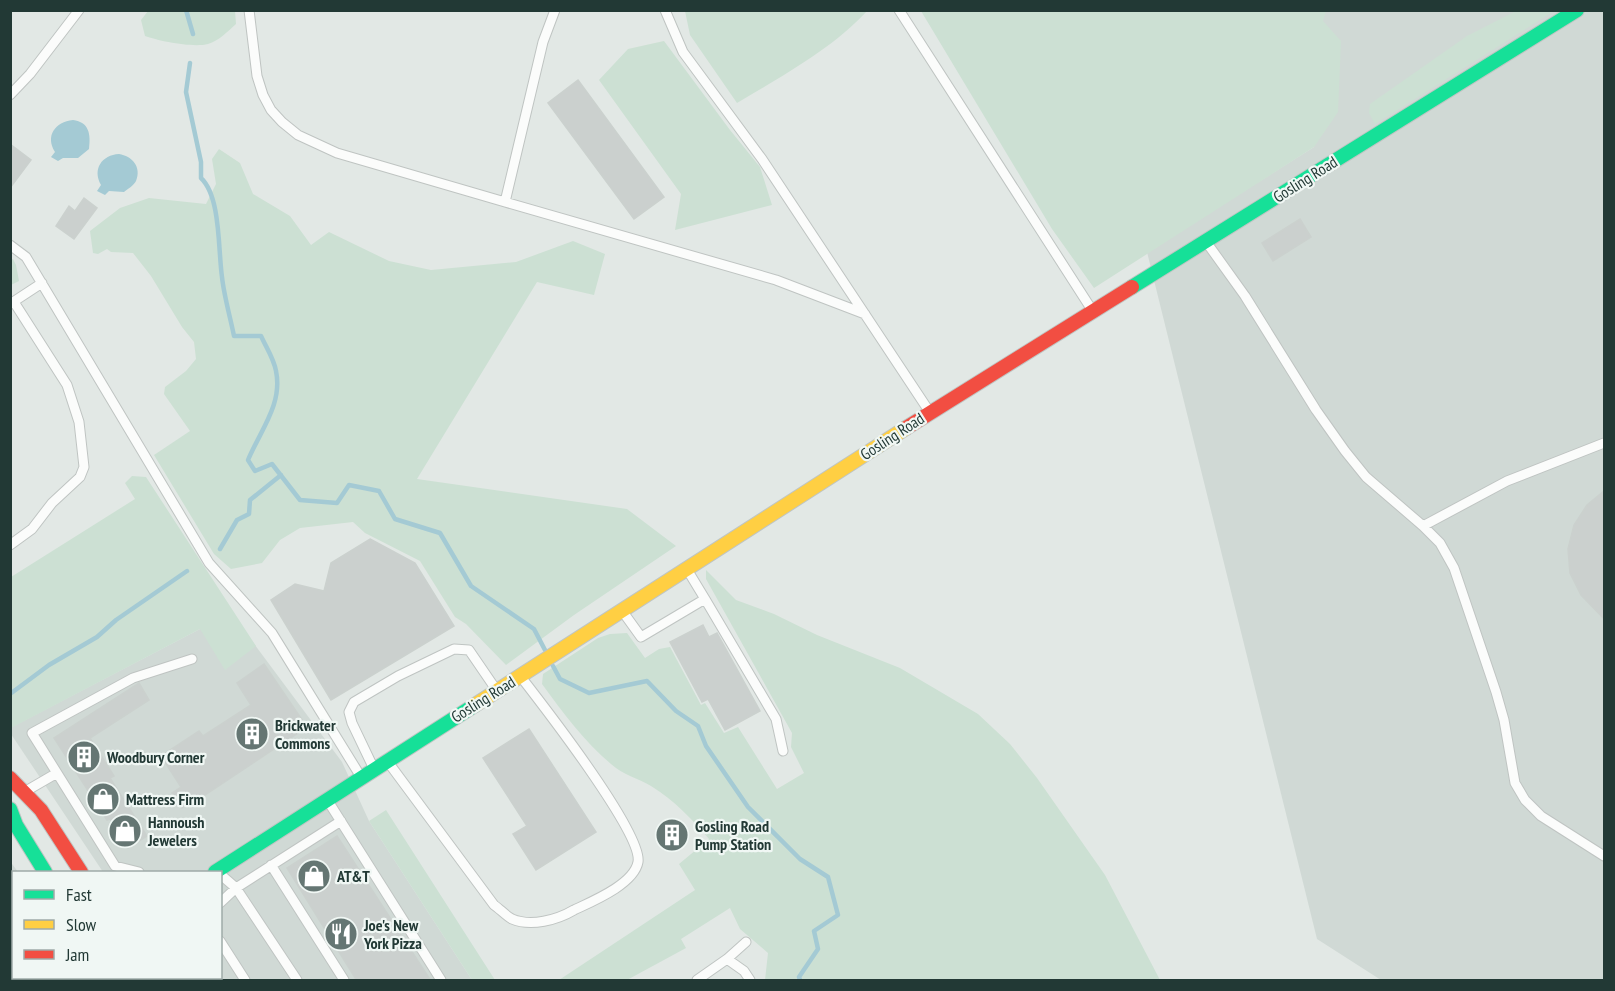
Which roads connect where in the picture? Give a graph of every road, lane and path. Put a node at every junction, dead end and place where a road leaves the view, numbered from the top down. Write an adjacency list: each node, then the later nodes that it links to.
1 (79, 10): 7 (lane)
2 (249, 10): 8 (lane)
3 (555, 10): 8 (lane)
4 (665, 10): 14 (lane)
5 (899, 10): 13 (lane)
6 (1576, 10): 9 (street, Gosling Road)
7 (10, 95)
8 (505, 202): 14 (lane)
9 (1206, 241): 13 (street, Gosling Road); 17 (lane)
10 (10, 245): 11 (lane)
11 (42, 283): 12 (lane); 29 (lane)
12 (12, 303): 18 (lane)
13 (1093, 312): 15 (street, Gosling Road)
14 (865, 314): 15 (lane)
15 (930, 412): 19 (street, Gosling Road)
16 (1605, 443): 17 (lane)
17 (1423, 526): 35 (lane)
18 (10, 545)
19 (686, 569): 20 (lane); 21 (street, Gosling Road)
20 (705, 599): 21 (lane); 25 (lane)
21 (622, 610): 23 (street, Gosling Road)
22 (192, 659): 28 (lane)
23 (520, 675): 24 (street, Gosling Road); 26 (lane)
24 (497, 690): 26 (street, Gosling Road); 27 (lane)
25 (783, 751)
26 (386, 760): 27 (street, Gosling Road)
27 (374, 769): 29 (street, Gosling Road)
28 (57, 773): 31 (lane); 39 (lane)
29 (361, 777): 32 (street, Gosling Road)
30 (10, 778): 31 (street)
31 (26, 791): 38 (street)
32 (327, 799): 34 (lane); 40 (street, Gosling Road)
33 (10, 809): 37 (street)
34 (341, 821): 36 (lane); 50 (lane)
35 (1605, 856)
36 (271, 866): 42 (lane); 49 (lane)
37 (44, 871)
38 (80, 871)
39 (132, 871)
40 (221, 871)
41 (222, 876): 42 (lane)
42 (236, 888): 43 (lane); 48 (lane)
43 (222, 901)
44 (746, 942): 46 (lane)
45 (222, 944): 47 (lane)
46 (727, 959): 51 (lane); 52 (lane)
47 (245, 981)
48 (297, 981)
49 (344, 981)
50 (441, 981)
51 (697, 981)
52 (750, 981)

